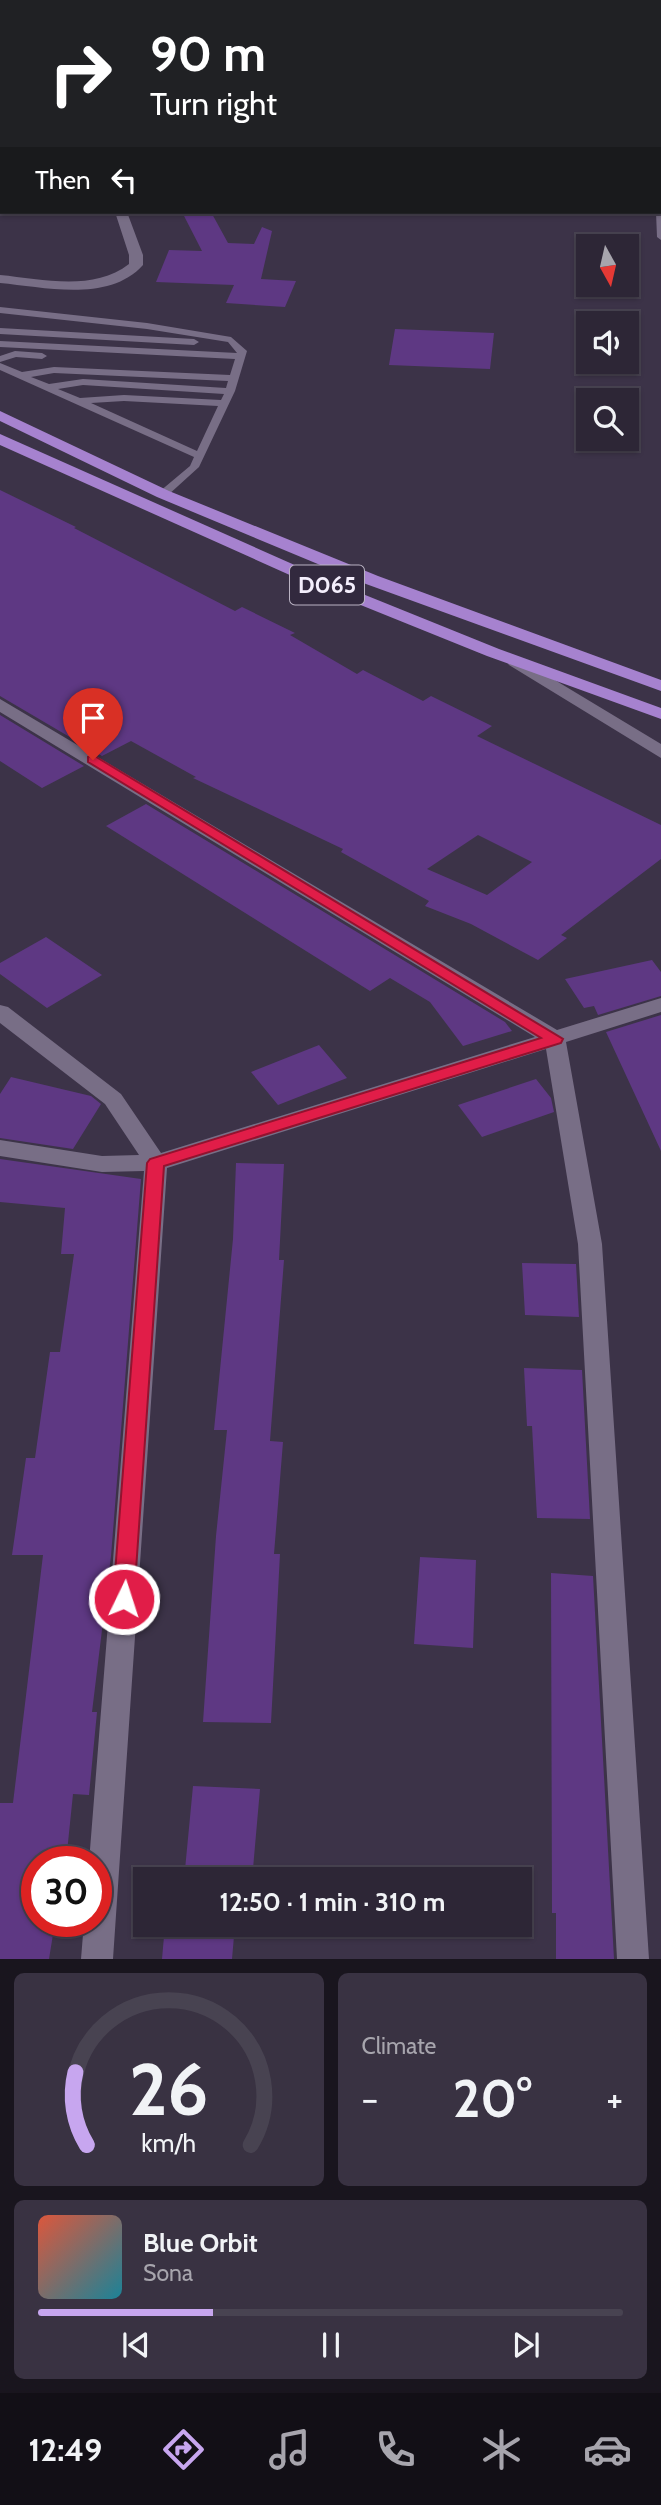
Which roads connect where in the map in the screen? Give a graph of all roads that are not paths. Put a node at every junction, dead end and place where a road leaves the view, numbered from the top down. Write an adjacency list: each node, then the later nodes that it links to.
1 (122, 214): 4 (street)
2 (660, 214): 3 (lane)
3 (661, 237)
4 (0, 279)
5 (0, 310): 7 (lane)
6 (0, 331): 7 (lane)
7 (231, 340): 10 (lane)
8 (0, 344): 10 (lane)
9 (0, 359): 10 (lane)
10 (240, 361): 13 (lane)
11 (0, 366): 12 (lane)
12 (21, 375): 13 (lane); 14 (lane)
13 (235, 378): 15 (lane)
14 (47, 387): 15 (lane); 16 (lane)
15 (230, 391): 17 (lane)
16 (78, 401): 17 (lane); 20 (lane)
17 (224, 403): 20 (lane)
18 (0, 415): 21 (main road, D065)
19 (0, 439): 22 (main road, D065)
20 (200, 456): 21 (lane)
21 (163, 494): 23 (main road, D065)
22 (515, 661): 25 (main road, D065); 26 (street)
23 (661, 686)
24 (0, 704): 29 (street)
25 (661, 714)
26 (661, 752)
27 (661, 1005): 29 (street)
28 (0, 1012): 31 (street)
29 (555, 1039): 31 (street); 33 (street)
30 (0, 1148): 31 (street)
31 (156, 1163): 32 (street)
32 (97, 1959)
33 (633, 1959)

